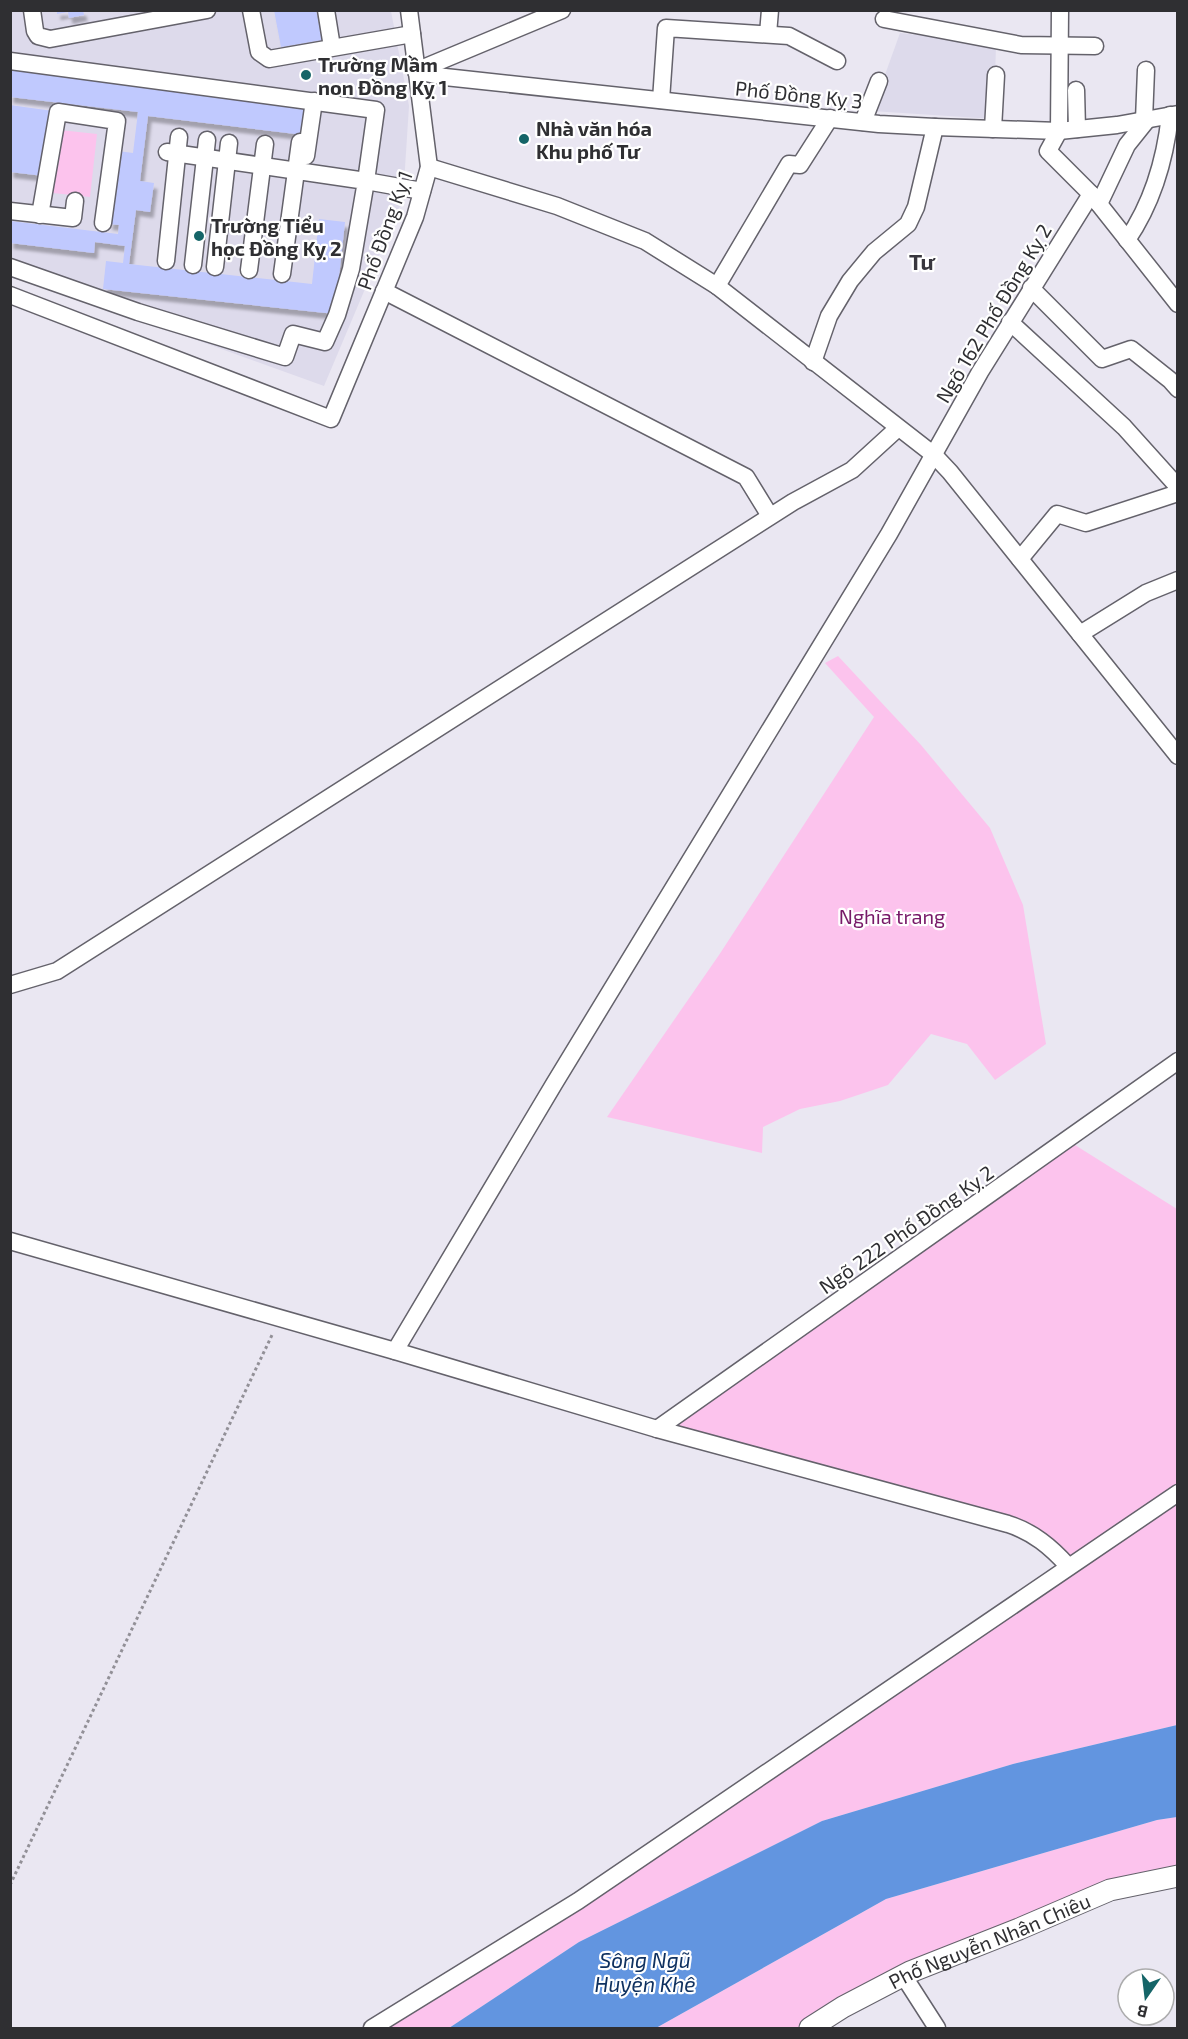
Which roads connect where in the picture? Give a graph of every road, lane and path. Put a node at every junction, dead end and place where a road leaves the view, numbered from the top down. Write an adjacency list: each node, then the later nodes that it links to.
1 (32, 10): 2 (street)
2 (207, 10)
3 (251, 10): 13 (street)
4 (326, 10): 13 (street)
5 (409, 10): 10 (street, Phố Đồng Kỵ 1)
6 (562, 10): 18 (street)
7 (771, 10): 11 (street)
8 (1060, 10): 14 (street)
9 (884, 19): 14 (street)
10 (412, 34): 13 (street); 18 (street, Phố Đồng Kỵ 1)
11 (768, 34): 16 (street); 22 (street)
12 (1095, 46): 14 (street)
13 (332, 47)
14 (1060, 47): 31 (street)
15 (10, 61): 23 (street)
16 (837, 61)
17 (1146, 70): 26 (street)
18 (416, 71): 22 (street, Phố Đồng Kỵ 3); 41 (street, Phố Đồng Kỵ 1)
19 (996, 75): 29 (street)
20 (879, 81): 27 (street)
21 (1076, 90): 30 (street)
22 (661, 99): 25 (street, Phố Đồng Kỵ 3)
23 (314, 102): 42 (street); 43 (street)
24 (1174, 115): 26 (street, Phố Đồng Kỵ 3); 50 (street)
25 (830, 118): 27 (street, Phố Đồng Kỵ 3); 57 (street)
26 (1145, 120): 30 (street, Phố Đồng Kỵ 3); 45 (street, Ngõ 162 Phố Đồng Kỵ 2)
27 (863, 122): 28 (street, Phố Đồng Kỵ 3)
28 (935, 127): 29 (street, Phố Đồng Kỵ 3); 63 (street)
29 (993, 129): 31 (street, Phố Đồng Kỵ 3)
30 (1077, 129): 31 (street, Phố Đồng Kỵ 3)
31 (1059, 131): 45 (street)
32 (179, 137): 37 (street)
33 (207, 140): 38 (street)
34 (300, 142): 42 (street)
35 (229, 143): 39 (street)
36 (265, 144): 40 (street)
37 (172, 153): 38 (street); 51 (street)
38 (205, 158): 39 (street); 52 (street)
39 (227, 161): 40 (street); 54 (street)
40 (262, 166): 42 (street); 55 (street)
41 (429, 167): 44 (street, Phố Đồng Kỵ 1); 57 (street)
42 (300, 172): 43 (street); 56 (street)
43 (366, 181): 44 (street); 53 (street)
44 (422, 191): 59 (street, Phố Đồng Kỵ 1)
45 (1095, 199): 50 (street); 58 (street, Ngõ 162 Phố Đồng Kỵ 2)
46 (75, 201): 48 (street)
47 (10, 212): 48 (street)
48 (40, 215): 49 (street)
49 (103, 223)
50 (1127, 240): 61 (street)
51 (166, 261)
52 (194, 265)
53 (10, 267)
54 (214, 267)
55 (249, 270)
56 (282, 274)
57 (717, 286): 63 (street)
58 (1031, 288): 62 (street, Ngõ 162 Phố Đồng Kỵ 2); 64 (street)
59 (384, 291): 60 (street, Phố Đồng Kỵ 1); 68 (street)
60 (10, 295)
61 (1178, 304)
62 (1010, 322): 66 (street, Ngõ 162 Phố Đồng Kỵ 2); 67 (street)
63 (813, 362): 65 (street)
64 (1178, 389)
65 (898, 428): 66 (street); 68 (street)
66 (934, 455): 69 (street); 77 (street, Ngõ 162 Phố Đồng Kỵ 2)
67 (1176, 485): 69 (street)
68 (770, 516): 73 (street)
69 (1020, 560): 71 (street)
70 (1178, 580): 71 (street)
71 (1080, 634): 72 (street)
72 (1174, 745)
73 (10, 985)
74 (1178, 1061): 78 (street, Ngõ 222 Phố Đồng Kỵ 2)
75 (10, 1241): 76 (street)
76 (280, 1318): 77 (street); 82 (path)
77 (395, 1351): 78 (street)
78 (657, 1429): 80 (street)
79 (1178, 1493): 80 (street)
80 (1068, 1566): 84 (street)
81 (1178, 1876): 83 (main road, Phố Nguyễn Nhân Chiêu)
82 (10, 1885)
83 (903, 1976): 85 (main road, Phố Nguyễn Nhân Chiêu); 86 (street)
84 (372, 2028)
85 (810, 2028)
86 (938, 2028)

